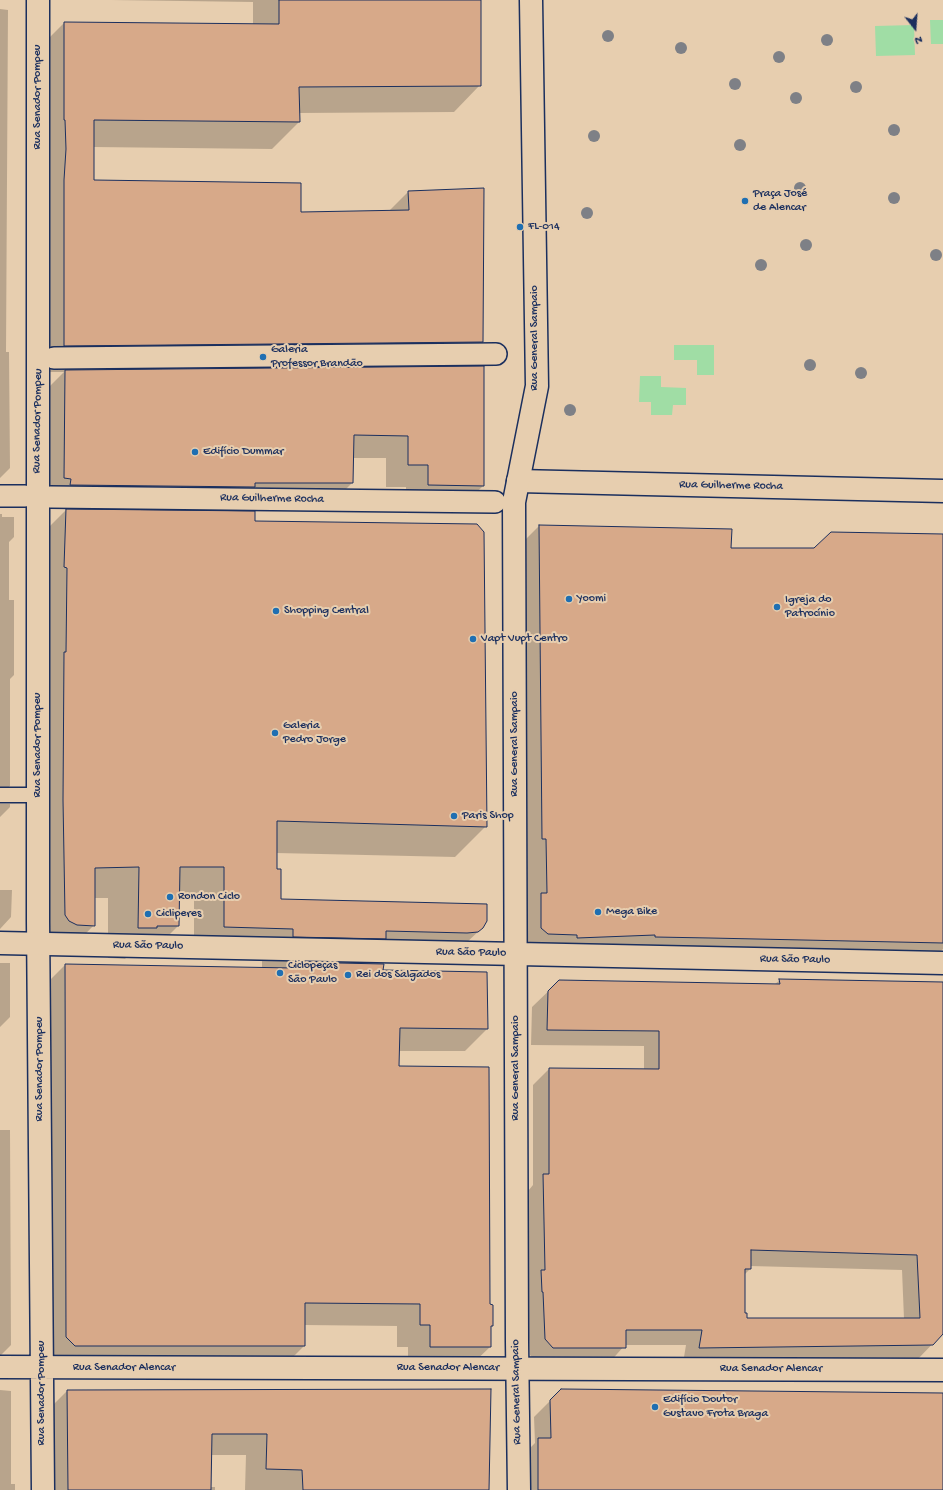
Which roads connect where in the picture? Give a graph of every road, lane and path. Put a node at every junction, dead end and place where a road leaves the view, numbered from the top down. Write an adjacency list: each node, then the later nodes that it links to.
1 (38, 0): 12 (street, Rua Senador Pompeu)
2 (531, 0): 5 (street, Rua General Sampaio)
3 (496, 354): 4 (street)
4 (59, 358)
5 (518, 481): 6 (street, Rua Guilherme Rocha); 15 (street, Rua General Sampaio)
6 (943, 491)
7 (0, 496): 8 (street)
8 (25, 496)
9 (50, 497): 10 (street, Rua Guilherme Rocha)
10 (495, 502)
11 (0, 795): 12 (lane)
12 (38, 795): 14 (street, Rua Senador Pompeu)
13 (0, 943): 14 (street, Rua São Paulo)
14 (38, 944): 15 (street, Rua São Paulo); 18 (street, Rua Senador Pompeu)
15 (516, 954): 16 (street, Rua São Paulo); 19 (street, Rua General Sampaio)
16 (943, 963)
17 (0, 1367): 18 (street, Rua Senador Alencar)
18 (42, 1368): 19 (street, Rua Senador Alencar); 21 (street, Rua Senador Pompeu)
19 (517, 1368): 20 (street, Rua Senador Alencar); 22 (street, Rua General Sampaio)
20 (943, 1370)
21 (43, 1490)
22 (519, 1490)

